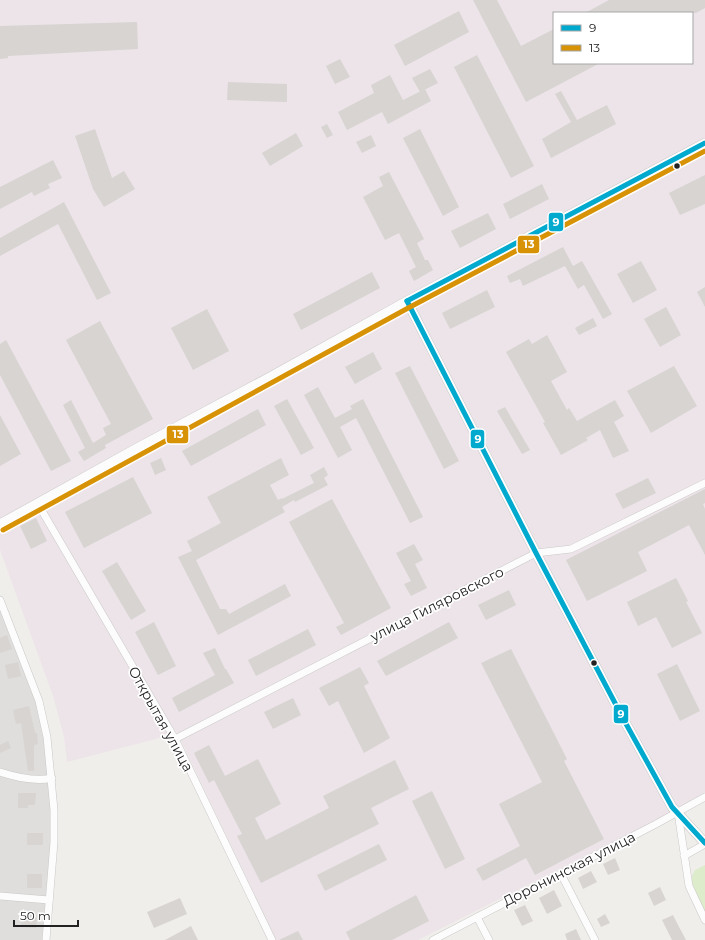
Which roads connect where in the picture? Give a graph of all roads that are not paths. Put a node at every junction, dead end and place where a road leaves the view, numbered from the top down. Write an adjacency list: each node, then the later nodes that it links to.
1 (705, 144): 2 (street)
2 (407, 301): 4 (street); 6 (street)
3 (705, 483): 6 (street, улица Гиляровского)
4 (38, 504): 5 (street); 8 (street, Открытая улица)
5 (0, 524)
6 (536, 553): 8 (street, улица Гиляровского); 12 (street)
7 (0, 600): 10 (street)
8 (175, 739): 21 (street, Открытая улица)
9 (0, 772): 10 (street)
10 (52, 778): 17 (street)
11 (705, 797): 12 (street, Доронинская улица)
12 (678, 813): 13 (street); 14 (street); 15 (street, Доронинская улица)
13 (705, 844): 14 (street)
14 (684, 856): 19 (street)
15 (561, 874): 18 (street, Доронинская улица); 24 (street)
16 (0, 896): 17 (street)
17 (49, 900): 20 (street)
18 (477, 917): 22 (street, Доронинская улица); 23 (street)
19 (705, 920)
20 (46, 940)
21 (272, 940)
22 (433, 940)
23 (489, 940)
24 (595, 940)

